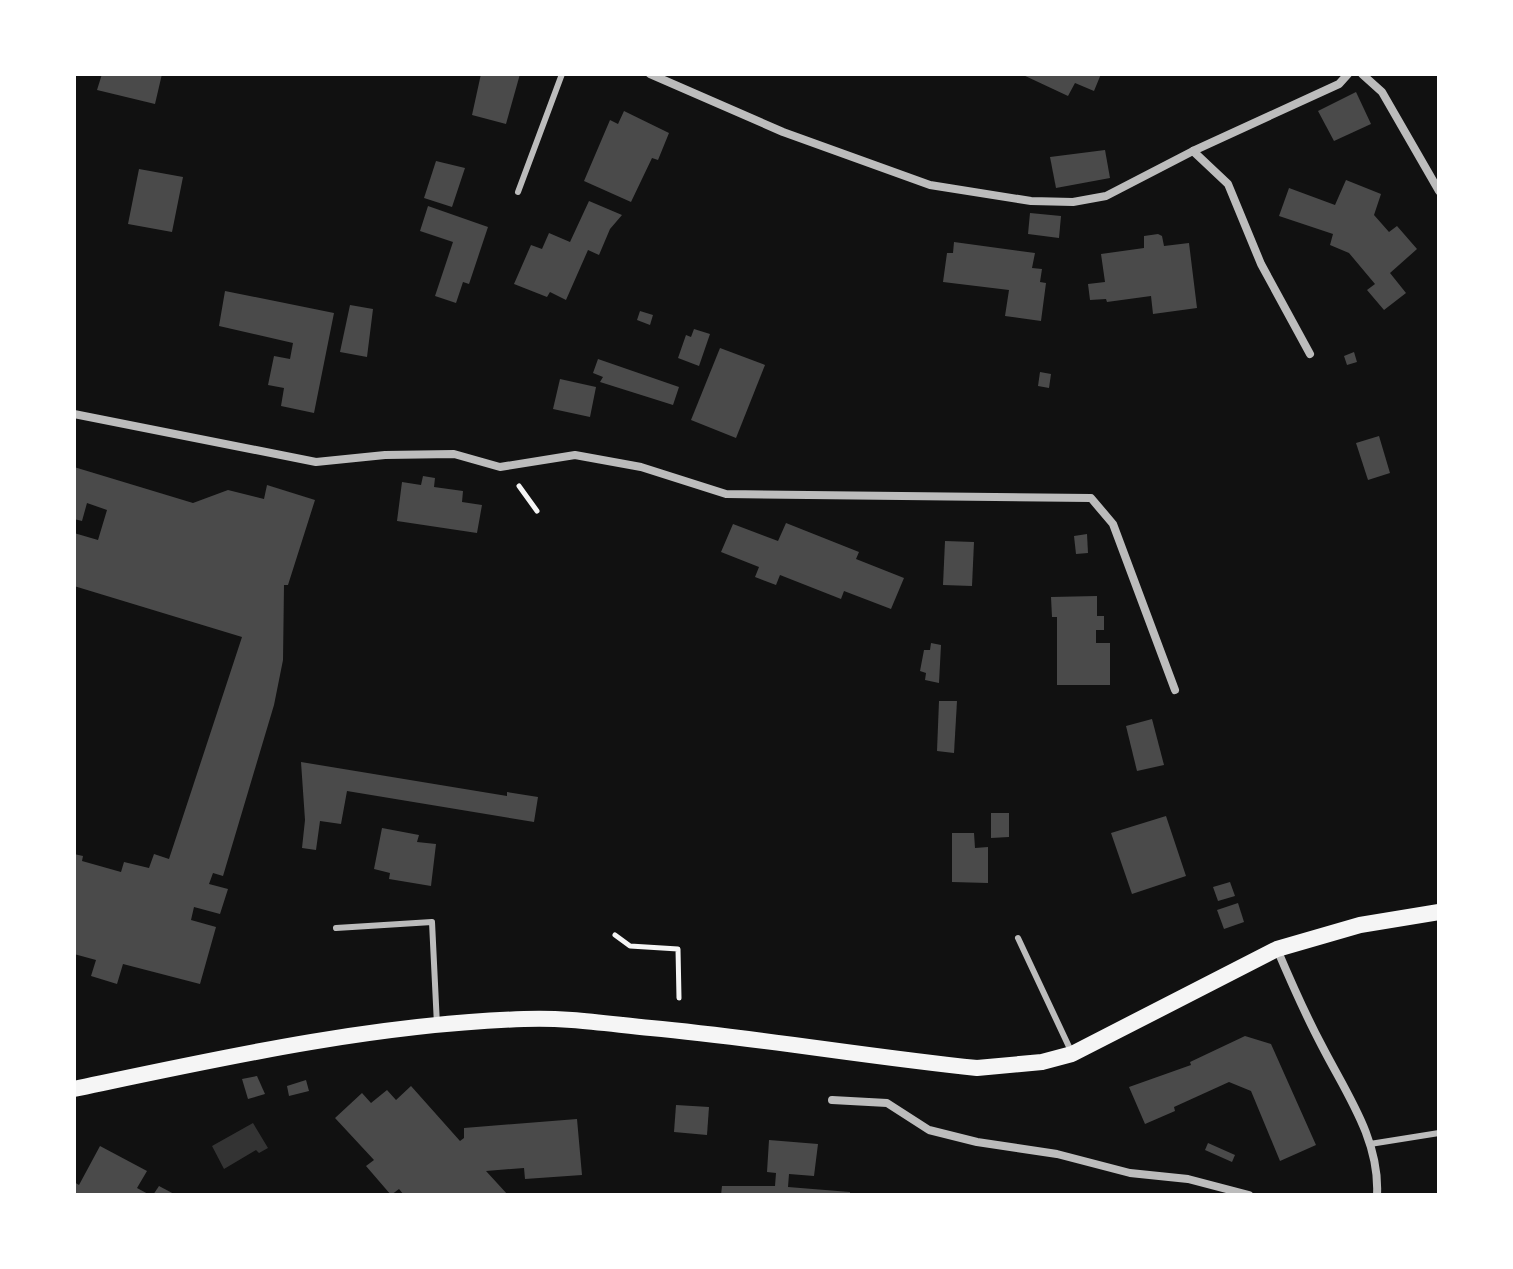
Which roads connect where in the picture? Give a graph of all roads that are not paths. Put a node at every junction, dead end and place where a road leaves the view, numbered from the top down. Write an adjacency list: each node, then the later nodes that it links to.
1 (562, 74): 7 (lane)
2 (650, 74): 5 (street)
3 (1348, 74): 5 (street)
4 (1362, 74): 6 (street)
5 (1193, 151): 8 (street)
6 (1439, 191)
7 (518, 192)
8 (1310, 354)
9 (74, 414): 10 (street)
10 (1175, 690)
11 (1439, 912): 14 (main road)
12 (336, 928): 15 (lane)
13 (1018, 938): 16 (lane)
14 (1277, 949): 16 (main road); 20 (street)
15 (437, 1025): 16 (main road); 17 (main road)
16 (1072, 1054)
17 (74, 1089)
18 (832, 1100): 21 (street)
19 (1439, 1133): 20 (lane)
20 (1370, 1144): 22 (street)
21 (1249, 1195)
22 (1377, 1195)

